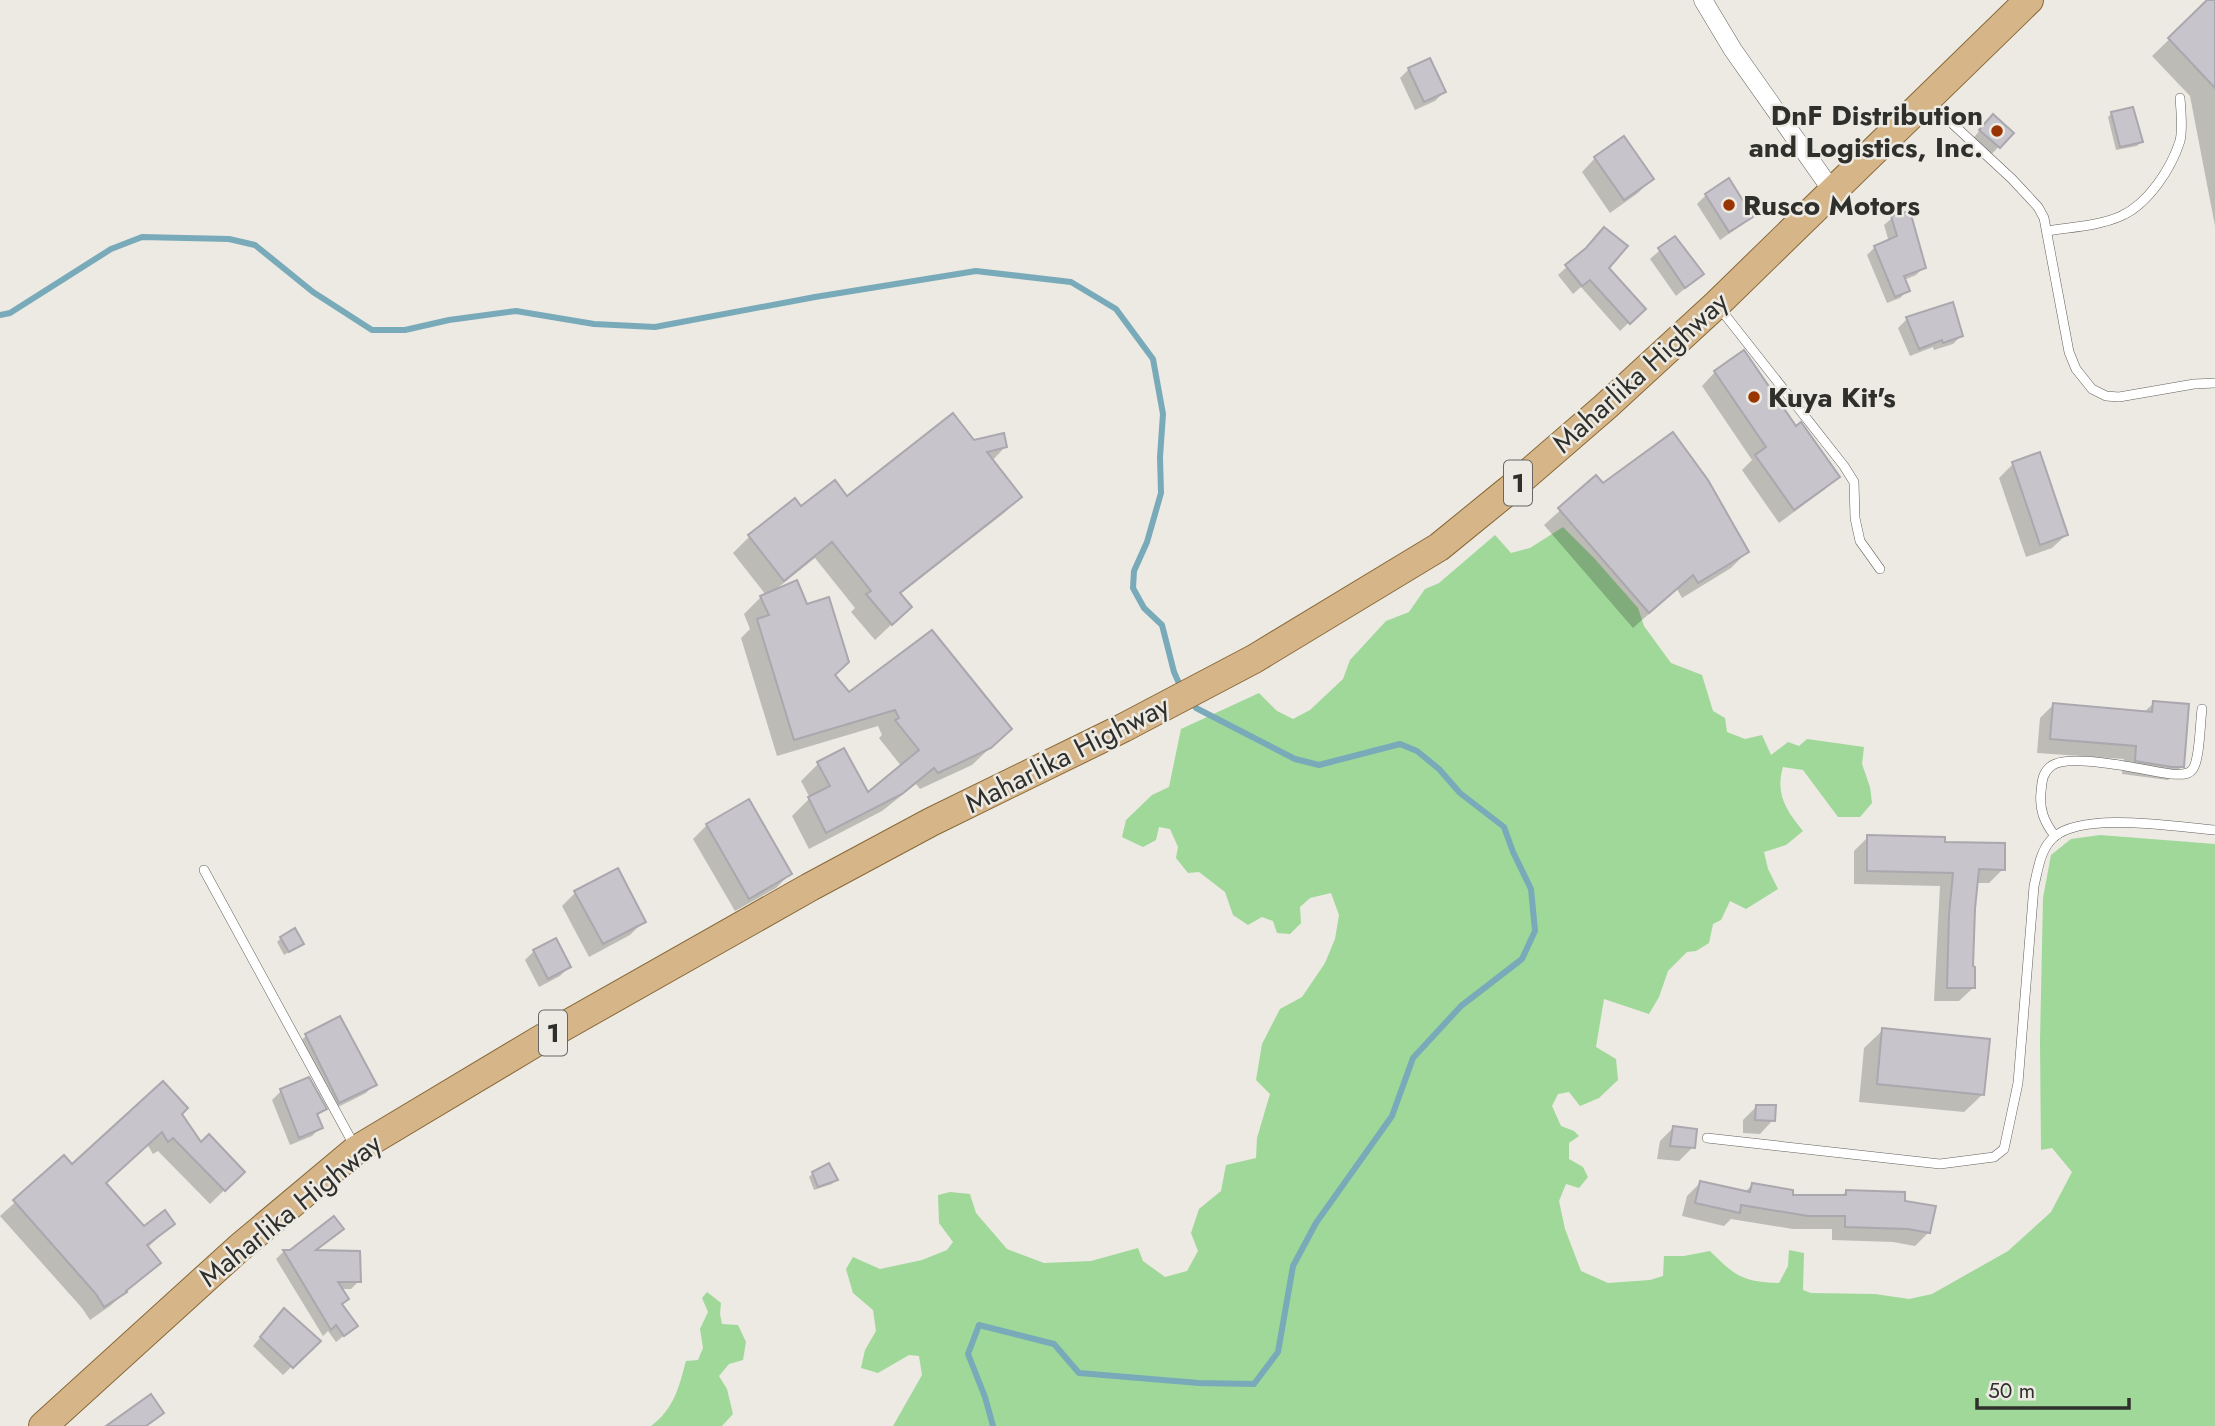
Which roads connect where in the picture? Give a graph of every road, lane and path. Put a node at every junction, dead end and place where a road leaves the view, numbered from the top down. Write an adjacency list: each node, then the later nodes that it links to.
1 (1703, 0): 5 (street)
2 (2029, 0): 4 (main road, Maharlika Highway / 1)
3 (2180, 98): 6 (lane)
4 (1927, 100): 5 (main road, Maharlika Highway / 1); 6 (lane)
5 (1833, 192): 7 (main road, Maharlika Highway / 1)
6 (2047, 231): 8 (lane)
7 (1717, 304): 9 (lane); 15 (main road, Maharlika Highway / 1)
8 (2215, 383)
9 (1880, 569)
10 (2202, 709): 12 (lane)
11 (2215, 830): 12 (lane)
12 (2055, 836): 14 (lane)
13 (204, 870): 15 (lane)
14 (1707, 1138)
15 (356, 1150): 16 (main road, Maharlika Highway / 1)
16 (43, 1426)

